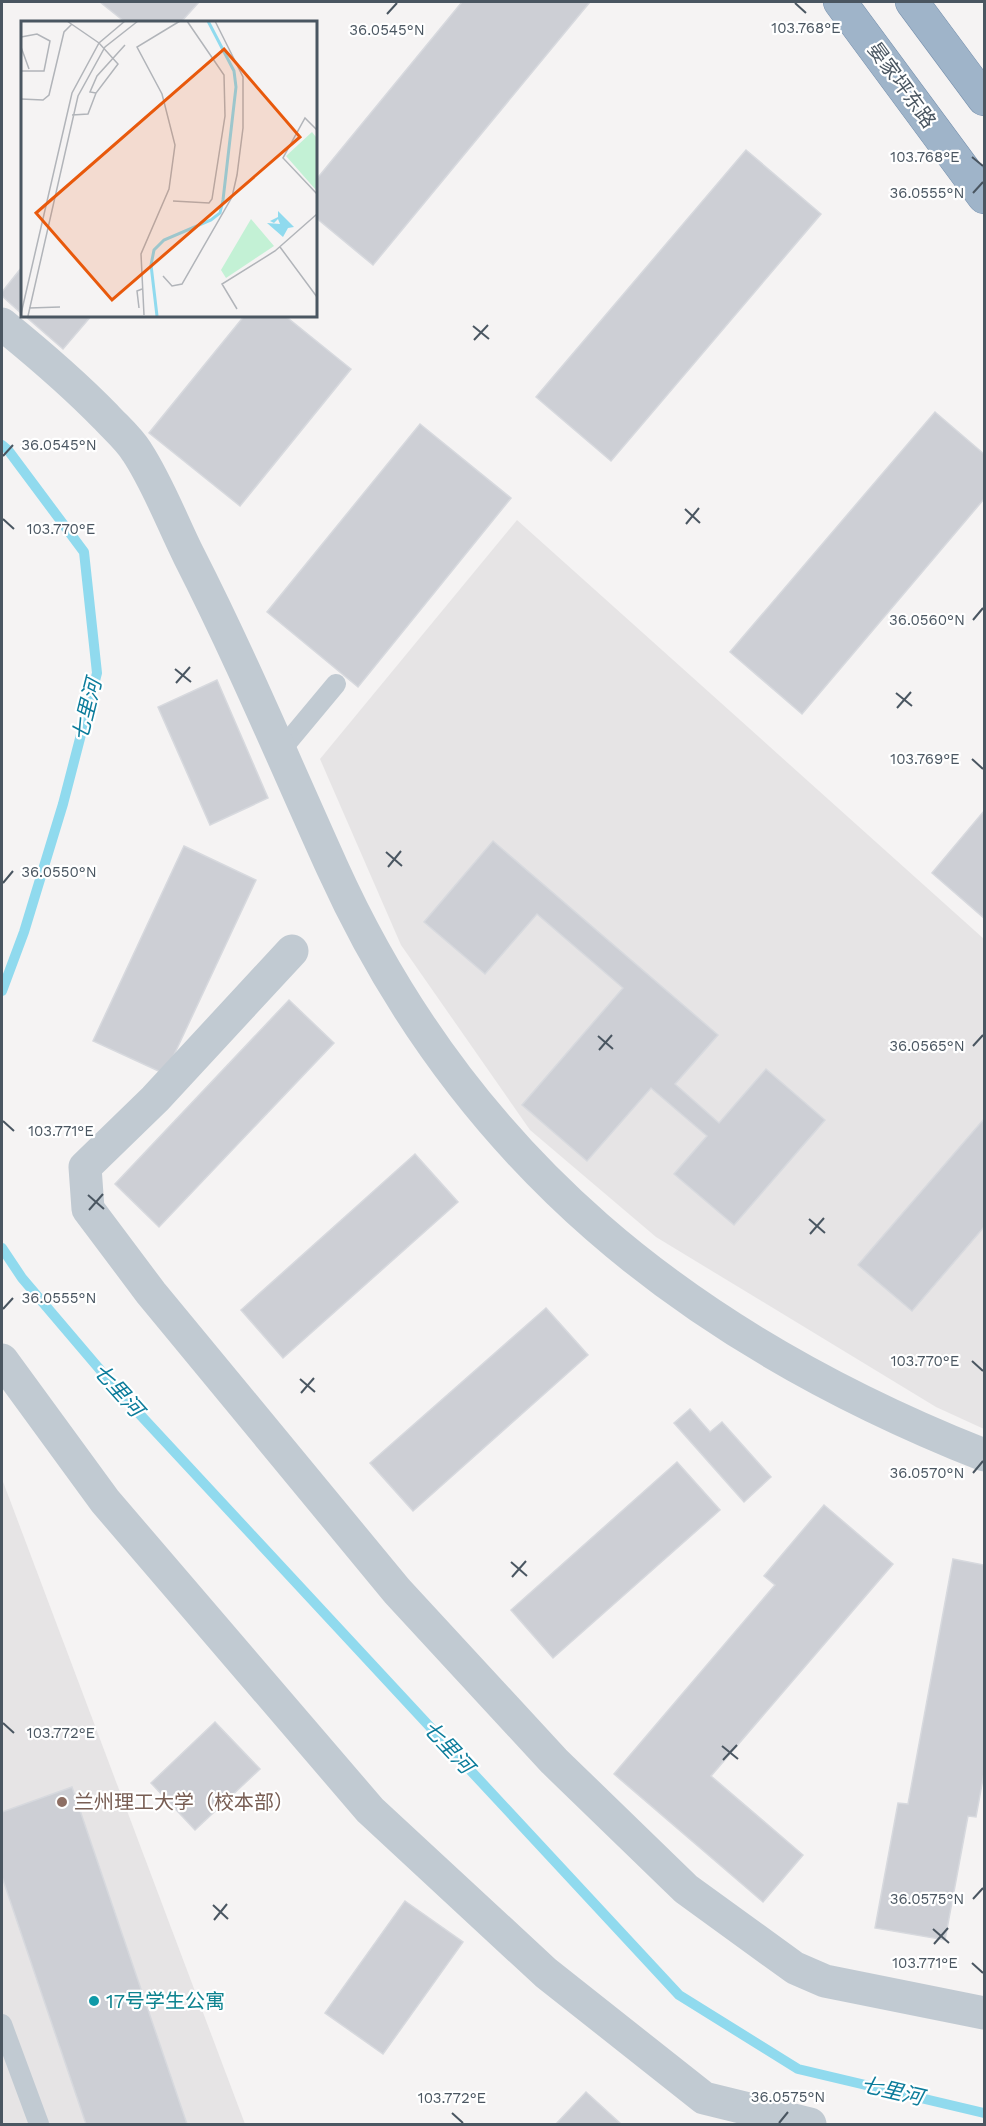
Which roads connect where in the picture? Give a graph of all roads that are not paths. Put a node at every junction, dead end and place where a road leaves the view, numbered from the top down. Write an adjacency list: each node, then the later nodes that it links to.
1 (840, 2): 4 (highway, 晏家坪东路)
2 (912, 2): 3 (highway)
3 (984, 99)
4 (984, 197)
5 (2, 324): 7 (street)
6 (336, 684): 7 (lane)
7 (281, 750): 10 (street)
8 (292, 951): 11 (street)
9 (2, 1360): 14 (street)
10 (984, 1455)
11 (984, 2013)
12 (2, 2024): 13 (lane)
13 (39, 2124)
14 (810, 2124)

